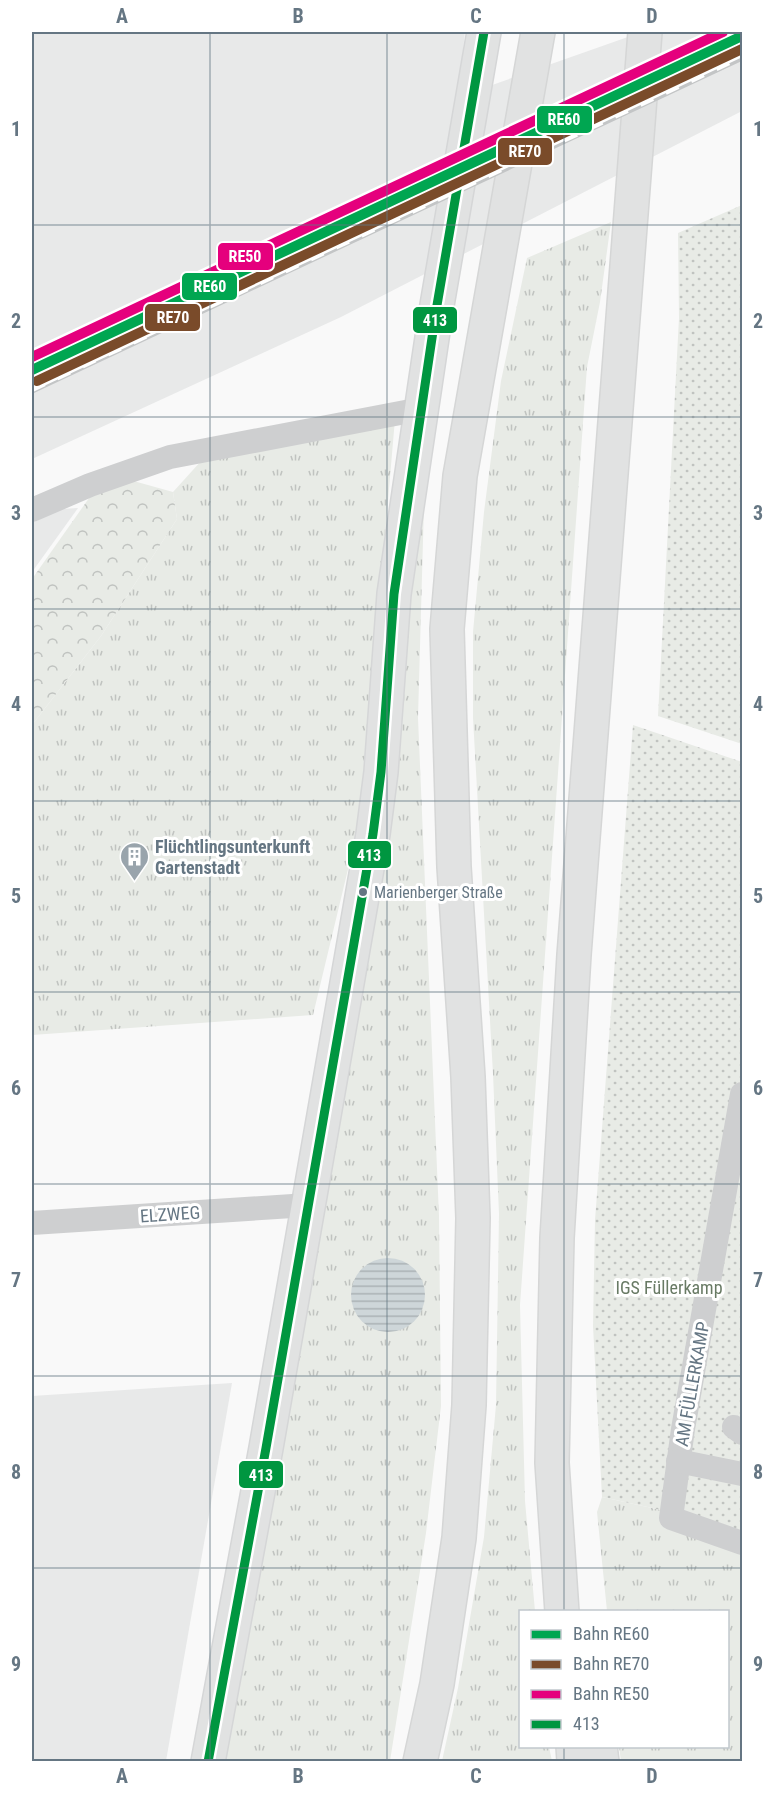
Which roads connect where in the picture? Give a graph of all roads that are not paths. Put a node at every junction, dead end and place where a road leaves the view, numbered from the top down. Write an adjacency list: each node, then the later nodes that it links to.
1 (484, 32): 4 (main road)
2 (538, 32): 16 (main road)
3 (645, 32): 9 (main road)
4 (421, 409): 5 (street); 7 (main road)
5 (32, 510)
6 (742, 1094): 10 (street, AM FÜLLERKAMP)
7 (308, 1205): 8 (street, ELZWEG); 15 (main road)
8 (32, 1223)
9 (554, 1342): 13 (main road); 14 (main road)
10 (678, 1461): 11 (street, AM FÜLLERKAMP); 12 (street, AM FÜLLERKAMP)
11 (742, 1474)
12 (742, 1543)
13 (562, 1610)
14 (582, 1610)
15 (208, 1761)
16 (420, 1761)

